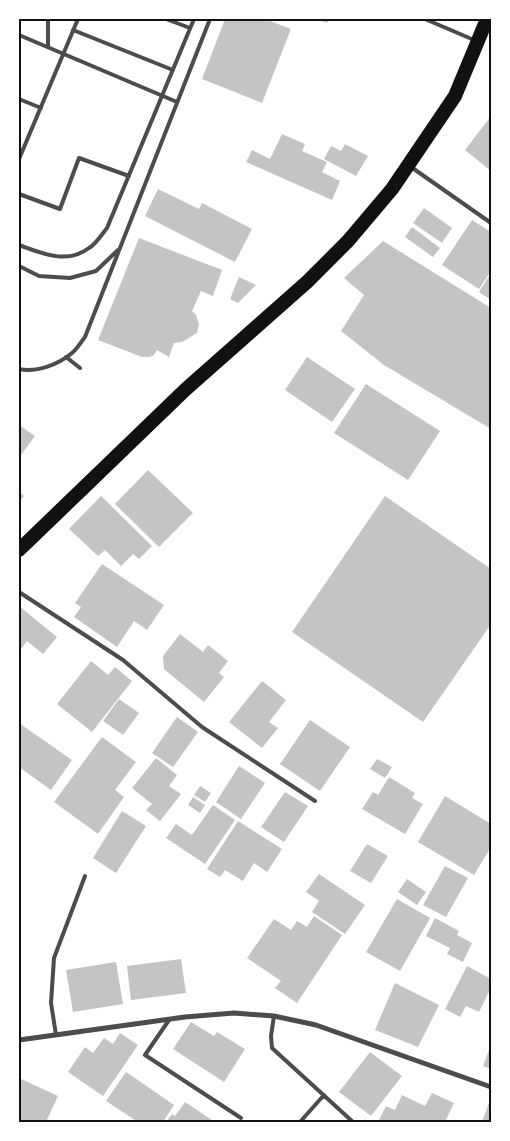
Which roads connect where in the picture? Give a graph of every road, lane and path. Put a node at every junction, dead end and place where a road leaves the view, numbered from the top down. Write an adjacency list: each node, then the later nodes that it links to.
1 (48, 19): 12 (lane)
2 (78, 19): 9 (lane)
3 (166, 19): 8 (lane)
4 (194, 19): 8 (lane)
5 (210, 19): 17 (lane)
6 (425, 19): 11 (lane)
7 (487, 19): 11 (highway)
8 (190, 28): 14 (lane)
9 (73, 30): 13 (lane); 14 (lane)
10 (19, 34): 12 (lane)
11 (479, 42): 20 (highway)
12 (48, 47): 13 (lane)
13 (63, 54): 15 (lane); 18 (lane)
14 (173, 70): 15 (lane)
15 (163, 96): 17 (lane); 21 (lane)
16 (19, 98): 18 (lane)
17 (178, 102): 25 (lane)
18 (40, 108): 19 (lane)
19 (19, 159)
20 (409, 166): 23 (lane); 30 (highway)
21 (129, 176): 22 (lane); 24 (lane)
22 (19, 194)
23 (491, 223)
24 (19, 245)
25 (120, 249): 26 (lane); 27 (lane)
26 (19, 266)
27 (66, 357): 28 (lane); 29 (lane)
28 (80, 368)
29 (19, 370)
30 (19, 550)
31 (19, 592): 32 (lane)
32 (315, 802)
33 (85, 876): 36 (lane)
34 (274, 1016): 35 (street); 38 (street); 39 (lane)
35 (169, 1020): 36 (street); 40 (lane)
36 (56, 1035): 37 (street)
37 (19, 1040)
38 (491, 1087)
39 (324, 1095): 41 (lane); 42 (lane)
40 (241, 1118)
41 (300, 1122)
42 (353, 1122)

